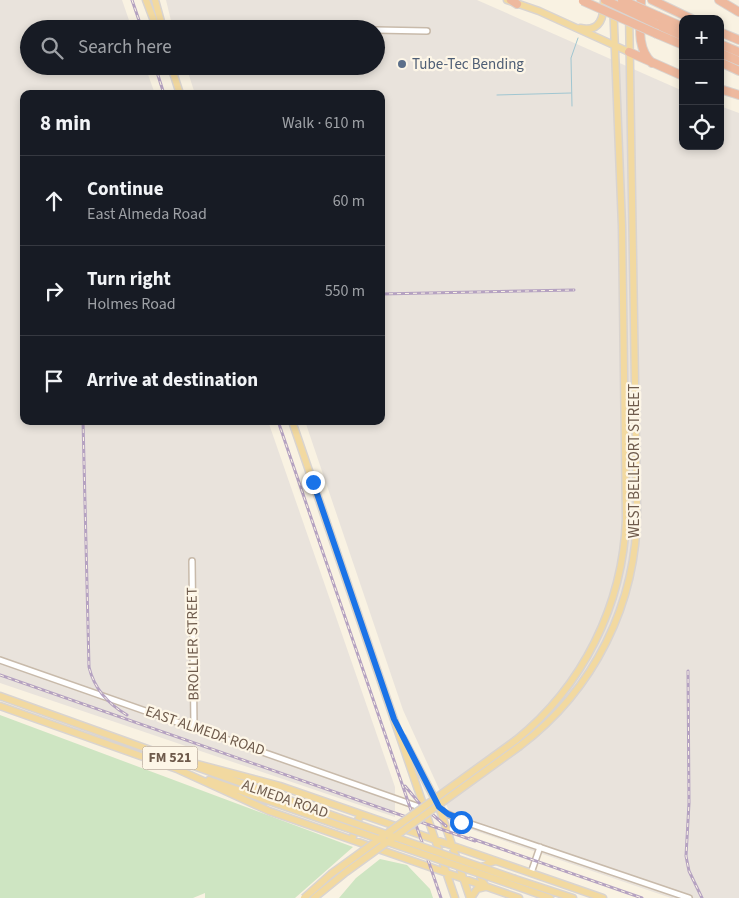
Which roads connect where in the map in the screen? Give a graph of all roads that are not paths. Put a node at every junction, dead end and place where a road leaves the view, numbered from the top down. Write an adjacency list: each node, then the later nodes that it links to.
1 (146, 0): 12 (main road)
2 (155, 0): 13 (main road)
3 (609, 0): 14 (highway, bridge); 16 (main road); 23 (main road, WEST BELLFORT STREET)
4 (641, 0): 29 (highway)
5 (719, 0): 10 (highway)
6 (511, 1): 16 (main road)
7 (582, 1): 22 (highway, bridge)
8 (626, 1): 14 (highway, bridge); 25 (main road, WEST BELLFORT STREET)
9 (655, 1): 11 (highway)
10 (739, 12)
11 (684, 15)
12 (154, 20)
13 (161, 20)
14 (657, 20): 15 (highway); 19 (highway)
15 (679, 26)
16 (574, 27): 23 (main road)
17 (385, 30): 18 (street)
18 (427, 31)
19 (679, 34)
20 (724, 34): 21 (highway)
21 (739, 40)
22 (679, 43)
23 (614, 46): 25 (main road); 37 (main road, WEST BELLFORT STREET)
24 (724, 46): 26 (highway)
25 (629, 52): 29 (highway); 38 (main road, WEST BELLFORT STREET)
26 (739, 52)
27 (724, 55): 28 (highway)
28 (739, 62)
29 (652, 63): 32 (highway)
30 (724, 64): 31 (highway)
31 (739, 70)
32 (679, 74)
33 (174, 75): 34 (main road)
34 (179, 90)
35 (724, 90): 36 (highway)
36 (739, 95)
37 (619, 150): 38 (main road); 39 (main road, WEST BELLFORT STREET)
38 (630, 150): 40 (main road, WEST BELLFORT STREET)
39 (624, 365): 40 (main road); 43 (main road, WEST BELLFORT STREET)
40 (634, 366): 44 (main road, WEST BELLFORT STREET)
41 (293, 425): 48 (main road)
42 (192, 561): 49 (street, BROLLIER STREET)
43 (612, 602): 44 (main road); 50 (main road, WEST BELLFORT STREET)
44 (622, 605): 50 (main road, WEST BELLFORT STREET)
45 (0, 660): 49 (street, EAST ALMEDA ROAD)
46 (0, 696): 51 (main road, ALMEDA ROAD / FM 521)
47 (0, 706): 52 (main road, ALMEDA ROAD / FM 521)
48 (394, 719): 53 (main road); 55 (main road)
49 (194, 726): 54 (street, EAST ALMEDA ROAD)
50 (518, 743): 73 (main road, WEST BELLFORT STREET, bridge); 74 (main road, WEST BELLFORT STREET, bridge)
51 (164, 755): 57 (main road); 59 (main road, ALMEDA ROAD / FM 521)
52 (177, 769): 59 (main road, ALMEDA ROAD / FM 521); 63 (main road)
53 (419, 792): 54 (street); 56 (main road)
54 (410, 802): 56 (street, EAST ALMEDA ROAD)
55 (439, 807): 60 (street); 62 (main road)
56 (426, 809): 58 (main road)
57 (357, 813): 61 (main road); 63 (main road)
58 (429, 819): 61 (main road); 64 (main road)
59 (339, 822): 71 (main road, ALMEDA ROAD / FM 521, bridge)
60 (468, 822): 62 (street); 66 (street)
61 (416, 834): 64 (main road)
62 (449, 835): 65 (main road)
63 (349, 839): 68 (main road)
64 (436, 840): 65 (main road); 68 (main road)
65 (452, 845): 67 (main road); 70 (main road)
66 (540, 847): 69 (street); 81 (street)
67 (496, 860): 69 (main road); 72 (main road)
68 (446, 873): 70 (main road); 75 (main road)
69 (531, 873): 80 (main road)
70 (464, 879): 72 (main road); 76 (main road)
71 (514, 882): 78 (main road, ALMEDA ROAD / FM 521); 79 (main road, ALMEDA ROAD / FM 521)
72 (486, 886): 76 (main road); 77 (main road)
73 (304, 898)
74 (314, 898)
75 (455, 898)
76 (471, 898)
77 (519, 898)
78 (550, 898)
79 (573, 898)
80 (603, 898)
81 (689, 898)

